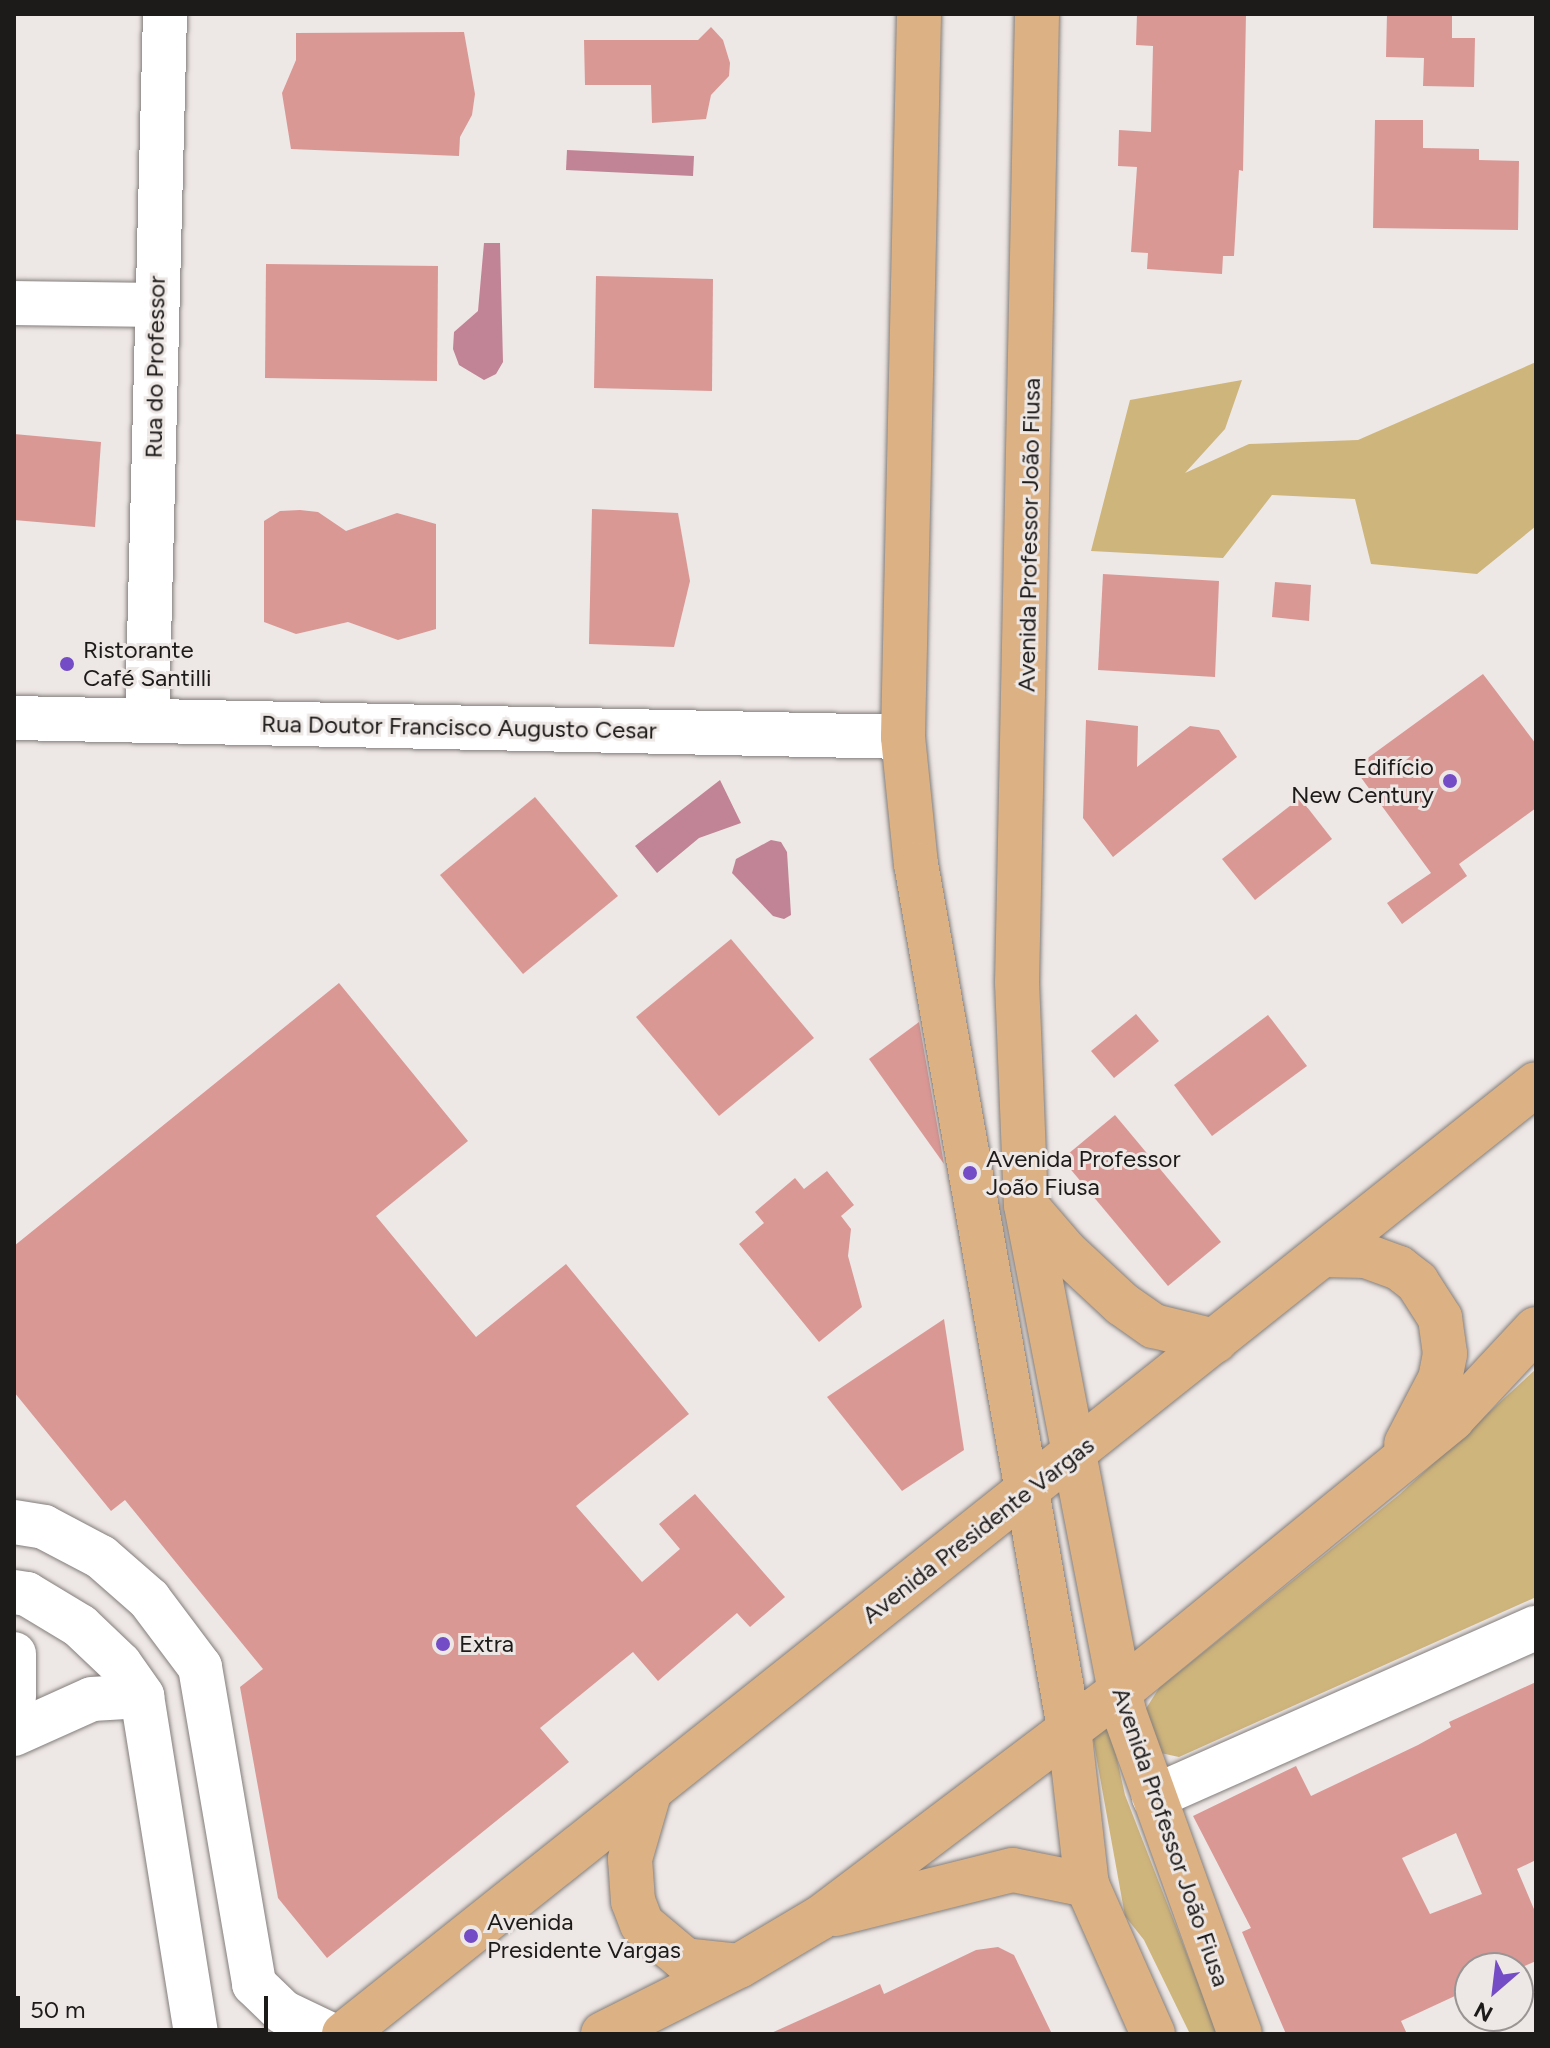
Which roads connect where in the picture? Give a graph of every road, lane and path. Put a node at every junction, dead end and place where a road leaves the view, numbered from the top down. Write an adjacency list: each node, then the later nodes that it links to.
1 (165, 14): 5 (street, Rua do Professor)
2 (919, 14): 8 (main road)
3 (1037, 14): 10 (main road, Avenida Professor João Fiusa)
4 (14, 303): 5 (street)
5 (156, 305): 7 (street, Rua do Professor)
6 (14, 718): 7 (street, Rua Doutor Francisco Augusto Cesar)
7 (147, 720): 8 (street, Rua Doutor Francisco Augusto Cesar)
8 (903, 737): 16 (main road)
9 (1536, 1084): 11 (main road, Avenida Presidente Vargas)
10 (1026, 1205): 13 (main road); 14 (main road, Avenida Professor João Fiusa)
11 (1323, 1255): 13 (main road, Avenida Presidente Vargas); 15 (main road)
12 (1536, 1329): 15 (main road)
13 (1215, 1341): 14 (main road, Avenida Presidente Vargas)
14 (1071, 1456): 16 (main road, Avenida Presidente Vargas); 21 (main road, Avenida Professor João Fiusa)
15 (1392, 1466): 21 (main road)
16 (1026, 1492): 24 (main road); 28 (main road, Avenida Presidente Vargas)
17 (14, 1522): 26 (street)
18 (14, 1592): 22 (street)
19 (1536, 1628): 29 (street)
20 (14, 1654): 23 (street)
21 (1119, 1692): 24 (main road); 29 (main road, Avenida Professor João Fiusa)
22 (142, 1696): 25 (street); 27 (street)
23 (14, 1697)
24 (1069, 1728): 30 (main road); 31 (main road)
25 (14, 1734)
26 (218, 1751): 27 (street); 34 (street)
27 (152, 1758): 33 (street)
28 (650, 1790): 32 (main road); 35 (main road, Avenida Presidente Vargas)
29 (1154, 1797): 38 (main road, Avenida Professor João Fiusa)
30 (1087, 1885): 31 (main road); 37 (main road)
31 (820, 1918): 32 (main road)
32 (739, 1966): 36 (main road)
33 (196, 2034)
34 (329, 2034)
35 (344, 2034)
36 (603, 2034)
37 (1153, 2034)
38 (1240, 2034)

